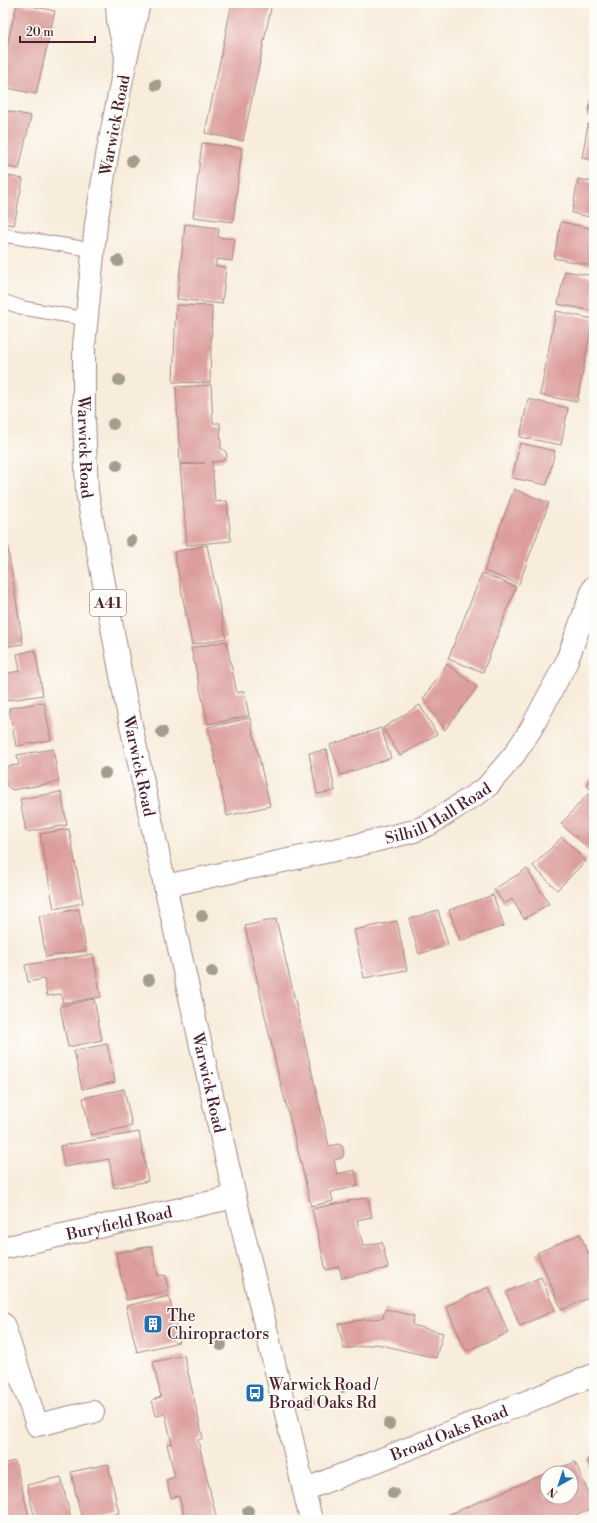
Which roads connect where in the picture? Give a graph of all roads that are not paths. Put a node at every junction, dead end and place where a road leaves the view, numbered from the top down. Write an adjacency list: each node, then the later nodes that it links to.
1 (117, 3): 3 (main road, A41)
2 (139, 3): 3 (main road, Warwick Road / A41)
3 (126, 59): 5 (main road, Warwick Road / A41)
4 (3, 234): 5 (lane)
5 (94, 250): 7 (main road, Warwick Road / A41)
6 (3, 301): 7 (lane)
7 (87, 319): 9 (main road, Warwick Road / A41)
8 (594, 587): 9 (main road, Silhill Hall Road)
9 (165, 886): 10 (main road, Warwick Road / A41)
10 (235, 1197): 11 (main road, Buryfield Road); 15 (main road, Warwick Road / A41)
11 (3, 1248)
12 (3, 1324): 14 (main road)
13 (594, 1375): 15 (main road, Broad Oaks Road)
14 (94, 1412)
15 (304, 1490): 16 (main road, Warwick Road / A41)
16 (311, 1520)

